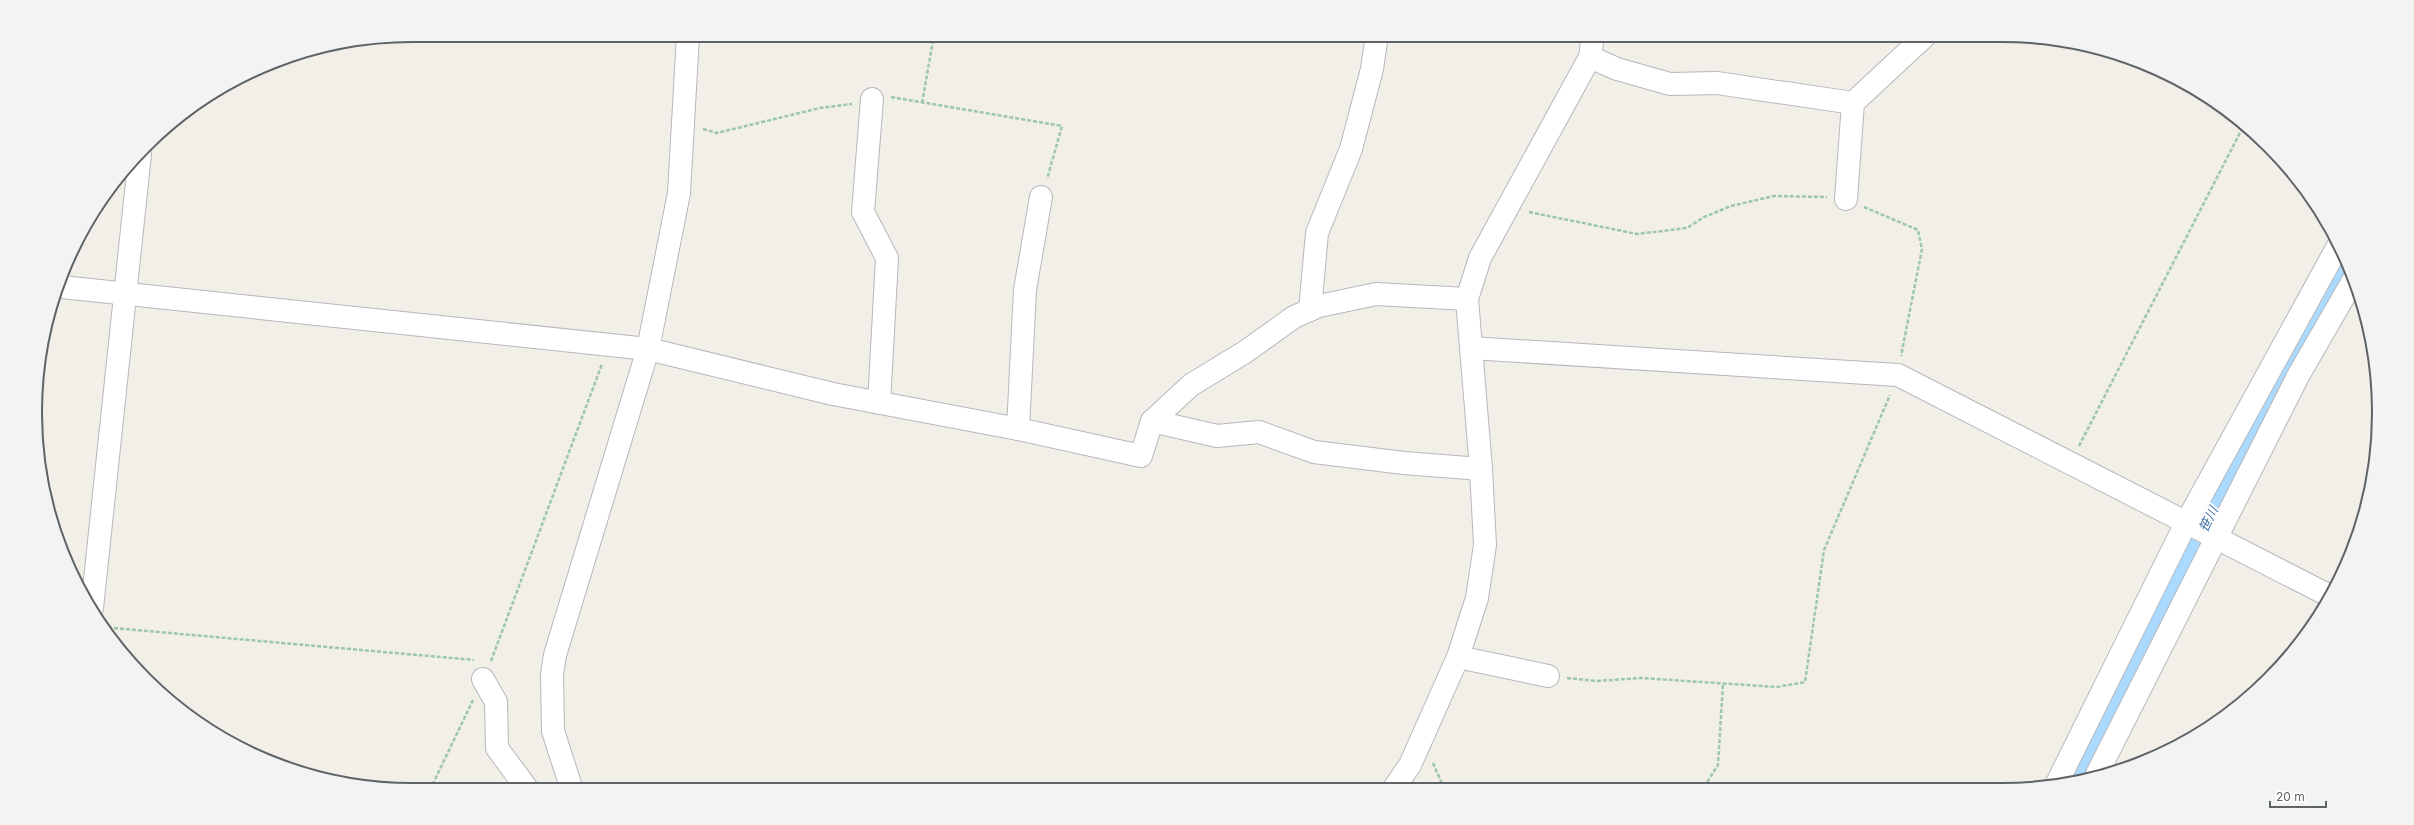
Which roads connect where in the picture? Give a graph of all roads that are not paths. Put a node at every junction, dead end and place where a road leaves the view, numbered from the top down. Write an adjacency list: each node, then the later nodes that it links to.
1 (688, 42): 18 (street)
2 (1375, 42): 16 (street)
3 (1592, 42): 5 (street)
4 (1918, 42): 7 (street)
5 (1590, 57): 7 (street); 15 (street)
6 (872, 99): 19 (street)
7 (1853, 103): 10 (street)
8 (139, 163): 14 (street)
9 (1041, 197): 21 (street)
10 (1846, 199)
11 (2335, 251): 23 (street)
12 (64, 287): 14 (street)
13 (2350, 287): 24 (street)
14 (126, 292): 18 (street); 26 (street)
15 (1467, 299): 16 (street); 17 (street)
16 (1310, 310): 20 (street)
17 (1471, 348): 22 (street); 23 (street)
18 (648, 349): 19 (street); 33 (street)
19 (879, 403): 21 (street)
20 (1152, 421): 21 (street); 22 (street)
21 (1018, 430)
22 (1481, 469): 27 (street)
23 (2189, 525): 24 (street); 31 (street)
24 (2215, 538): 25 (street); 30 (street)
25 (2325, 593)
26 (93, 600)
27 (1458, 657): 29 (street); 34 (street)
28 (483, 665): 32 (street)
29 (1548, 676)
30 (2100, 769)
31 (2059, 778)
32 (523, 783)
33 (570, 783)
34 (1397, 783)

